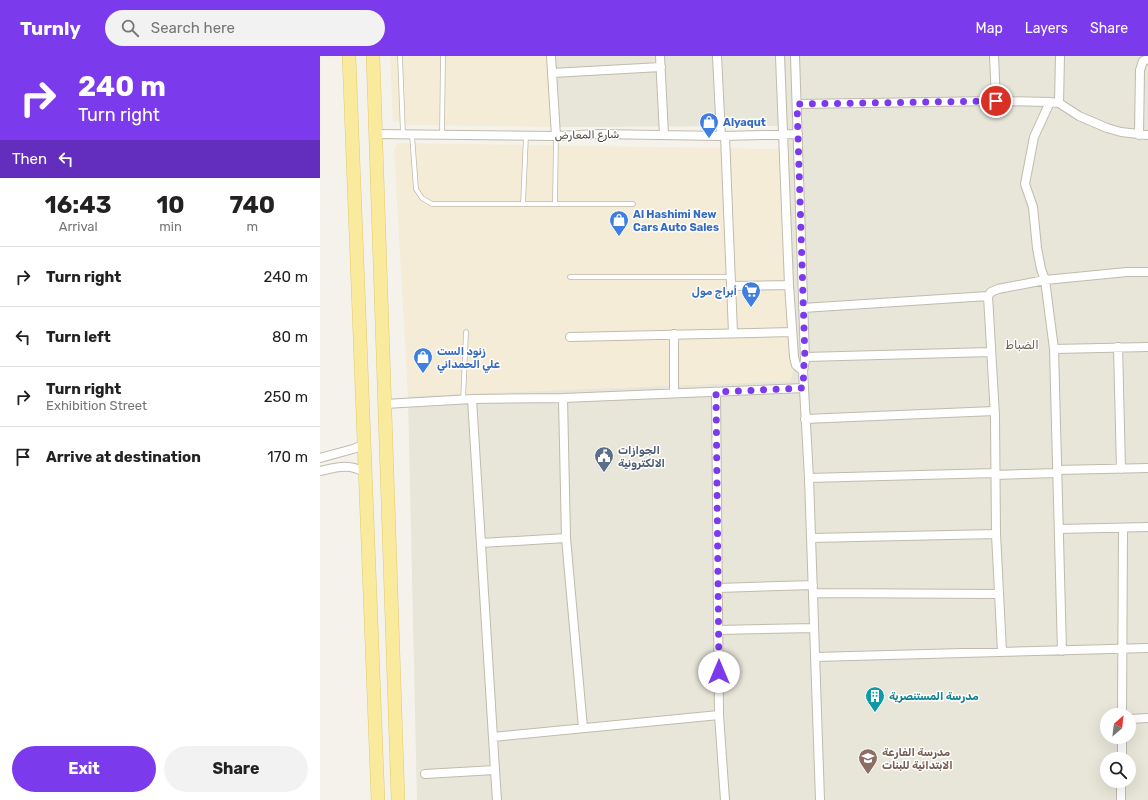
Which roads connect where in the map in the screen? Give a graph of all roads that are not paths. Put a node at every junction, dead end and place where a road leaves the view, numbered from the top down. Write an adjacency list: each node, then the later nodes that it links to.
1 (349, 56): 62 (main road)
2 (373, 56): 19 (main road)
3 (400, 56): 21 (lane)
4 (443, 56): 23 (lane)
5 (551, 56): 14 (street)
6 (660, 56): 13 (street)
7 (717, 56): 30 (street)
8 (780, 56): 25 (street)
9 (795, 56): 18 (street)
10 (994, 56): 15 (street)
11 (1060, 56): 17 (street)
12 (1148, 59): 26 (street)
13 (661, 67): 14 (street); 24 (street)
14 (552, 73): 29 (street)
15 (996, 101): 16 (street); 18 (street)
16 (1050, 102): 17 (street); 37 (street)
17 (1059, 103): 26 (street)
18 (797, 104): 20 (street)
19 (375, 134): 21 (street, شارع المعارض); 59 (main road)
20 (798, 134): 25 (street, شارع المعارض); 41 (street)
21 (403, 135): 22 (street, شارع المعارض)
22 (412, 135): 23 (street, شارع المعارض); 31 (lane)
23 (442, 135): 28 (street, شارع المعارض)
24 (664, 135): 29 (street, شارع المعارض); 30 (street, شارع المعارض)
25 (783, 135): 30 (street, شارع المعارض); 38 (street)
26 (1139, 135): 27 (street)
27 (1148, 135)
28 (526, 136): 29 (street, شارع المعارض); 31 (lane)
29 (556, 136): 32 (lane)
30 (723, 136): 36 (street)
31 (523, 204): 32 (lane)
32 (555, 204): 33 (lane)
33 (634, 204)
34 (1148, 272): 37 (street)
35 (570, 277): 36 (lane)
36 (731, 277): 39 (street)
37 (1045, 280): 40 (street); 49 (street)
38 (789, 285): 39 (street); 43 (street)
39 (731, 286): 44 (street)
40 (988, 296): 41 (street); 50 (street)
41 (804, 308): 51 (street)
42 (466, 332): 58 (lane)
43 (792, 332): 44 (street); 52 (street)
44 (733, 333): 45 (street)
45 (674, 334): 46 (street); 55 (street)
46 (570, 336)
47 (1148, 347): 48 (street)
48 (1118, 348): 49 (street); 65 (street)
49 (1054, 349): 67 (street)
50 (991, 352): 51 (street); 60 (street)
51 (805, 357): 52 (street)
52 (803, 370): 53 (street)
53 (804, 388): 54 (street); 61 (street)
54 (716, 392): 55 (street); 78 (street)
55 (674, 394): 56 (street)
56 (563, 398): 57 (street); 75 (street)
57 (472, 399): 58 (street); 77 (street)
58 (462, 400): 59 (street)
59 (385, 404): 98 (main road)
60 (994, 412): 61 (street); 69 (street)
61 (805, 419): 70 (street)
62 (364, 444): 63 (street); 68 (main road)
63 (320, 458)
64 (1148, 468): 65 (street)
65 (1121, 469): 67 (street)
66 (320, 471): 68 (street)
67 (1057, 472): 69 (street); 73 (street)
68 (366, 473): 97 (main road)
69 (995, 474): 70 (street); 74 (street)
70 (809, 478): 76 (street)
71 (1148, 527): 72 (street)
72 (1122, 528): 73 (street); 83 (street)
73 (1059, 530): 85 (street)
74 (996, 534): 76 (street); 80 (street)
75 (566, 538): 77 (street); 92 (street)
76 (811, 538): 79 (street)
77 (481, 544): 93 (street)
78 (718, 588): 79 (street); 82 (street)
79 (813, 589): 80 (street); 81 (street)
80 (999, 594): 86 (street)
81 (814, 628): 82 (street); 87 (street)
82 (718, 630): 89 (street)
83 (1122, 648): 84 (street); 85 (street); 88 (street)
84 (1148, 648)
85 (1062, 651): 86 (street)
86 (1002, 652): 87 (street)
87 (815, 657): 101 (street)
88 (1122, 708)
89 (719, 714): 92 (street); 100 (street)
90 (1148, 718): 91 (street)
91 (1136, 719)
92 (583, 728): 93 (street)
93 (493, 737): 94 (street)
94 (495, 770): 95 (street); 99 (street)
95 (425, 774)
96 (1122, 788): 102 (street)
97 (378, 800)
98 (398, 800)
99 (497, 800)
100 (725, 800)
101 (820, 800)
102 (1121, 800)

